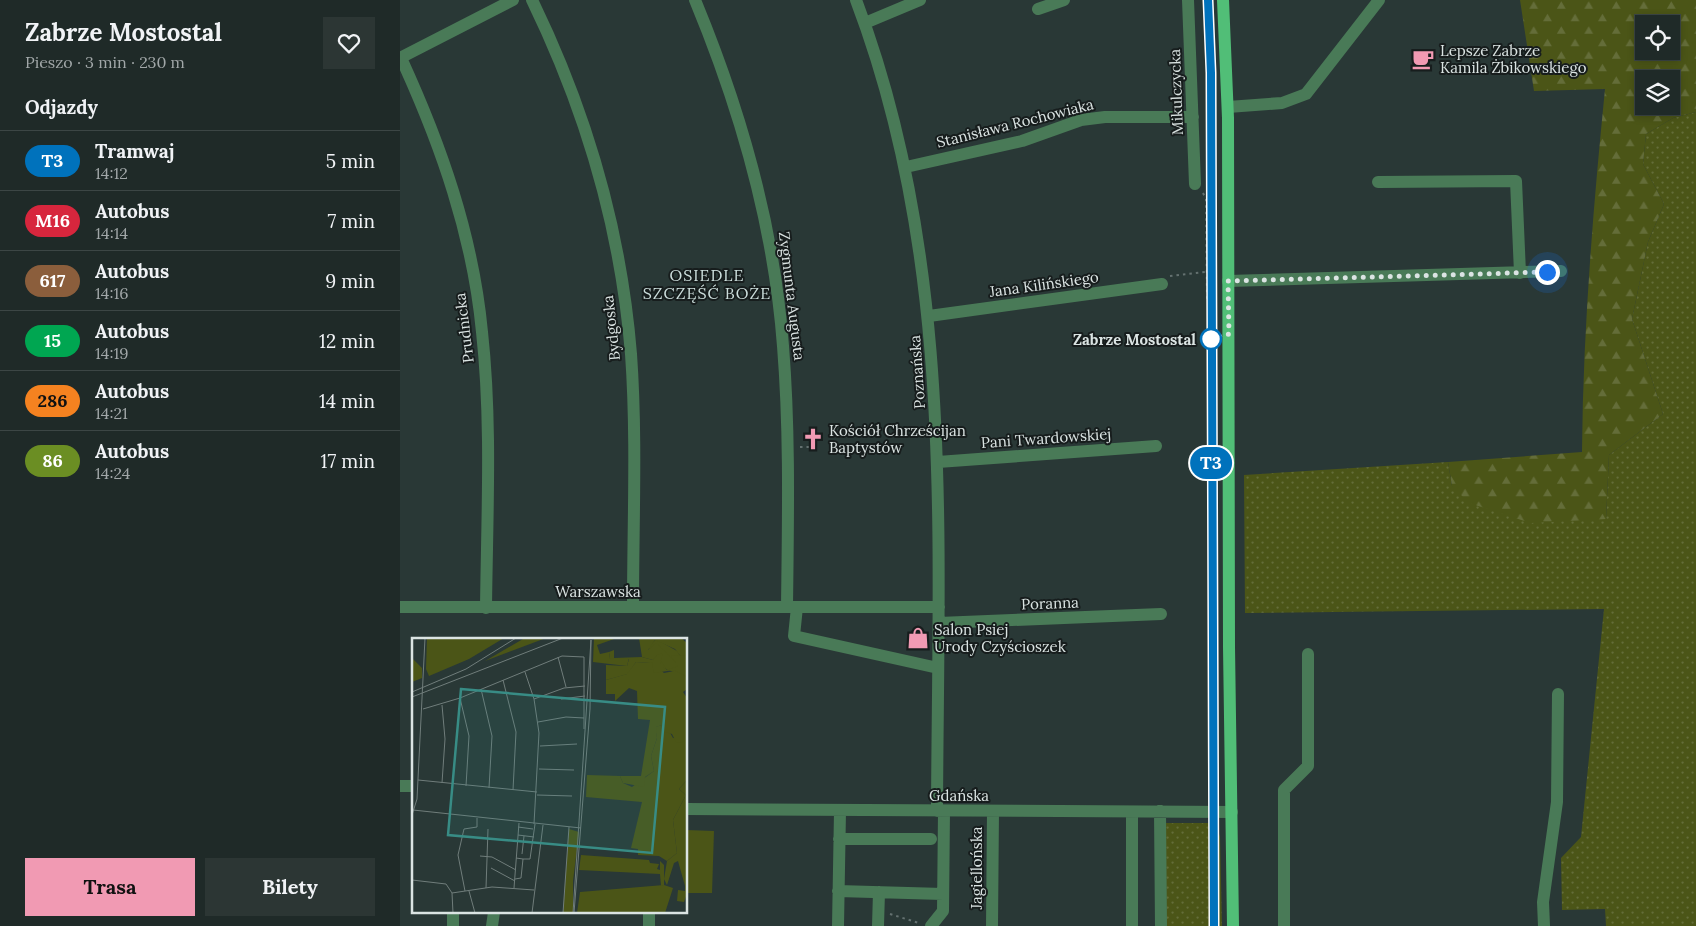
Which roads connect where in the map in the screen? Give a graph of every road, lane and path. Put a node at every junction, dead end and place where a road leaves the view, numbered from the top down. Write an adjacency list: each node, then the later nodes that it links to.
1 (513, 0): 12 (street)
2 (532, 0): 30 (street, Bydgoska)
3 (695, 0): 31 (street, Zygmunta Augusta)
4 (856, 0): 11 (street, Poznańska)
5 (920, 0): 11 (street)
6 (1064, 0): 10 (street)
7 (1188, 0): 14 (street, Mikulczycka)
8 (1223, 0): 13 (main road)
9 (1379, 0): 13 (street)
10 (1038, 9)
11 (865, 23): 15 (street, Poznańska)
12 (400, 58): 33 (street, Prudnicka)
13 (1228, 107): 21 (main road)
14 (1193, 117): 15 (street, Stanisława Rochowiaka); 17 (street, Mikulczycka)
15 (906, 167): 24 (street, Poznańska)
16 (1378, 182): 20 (street)
17 (1194, 184): 19 (path)
18 (1561, 271): 20 (street)
19 (1205, 272): 22 (path); 23 (path)
20 (1520, 273): 21 (street)
21 (1228, 281): 45 (main road)
22 (1162, 284): 24 (street, Jana Kilińskiego)
23 (1208, 299)
24 (929, 316): 28 (street, Poznańska)
25 (1156, 446): 28 (street, Pani Twardowskiej)
26 (796, 447): 27 (path)
27 (810, 447)
28 (938, 462): 32 (street, Poznańska)
29 (400, 607): 33 (street, Warszawska)
30 (633, 607): 31 (street, Warszawska); 33 (street, Warszawska)
31 (792, 607): 32 (street, Warszawska); 37 (street)
32 (940, 607): 35 (street, Poznańska)
33 (486, 608)
34 (1161, 614): 35 (street, Poranna)
35 (939, 623): 37 (street, Poznańska)
36 (1308, 654): 59 (street)
37 (938, 668): 41 (street, Poznańska)
38 (1558, 694): 60 (street)
39 (688, 809): 40 (street, Gdańska)
40 (840, 811): 41 (street, Gdańska); 46 (street)
41 (941, 811): 42 (street, Gdańska); 50 (street, Poznańska)
42 (993, 811): 43 (street, Gdańska); 55 (street, Jagiellońska)
43 (1132, 812): 44 (street, Gdańska); 56 (street)
44 (1160, 812): 45 (street, Gdańska); 57 (street)
45 (1232, 812): 58 (main road)
46 (839, 839): 47 (street); 48 (street)
47 (931, 839)
48 (838, 891): 49 (street); 53 (street)
49 (879, 892): 50 (street); 51 (street)
50 (943, 894): 52 (street, Poznańska)
51 (878, 911): 52 (path); 54 (street)
52 (927, 925)
53 (838, 926)
54 (878, 926)
55 (992, 926)
56 (1132, 926)
57 (1161, 926)
58 (1233, 926)
59 (1284, 926)
60 (1544, 926)

